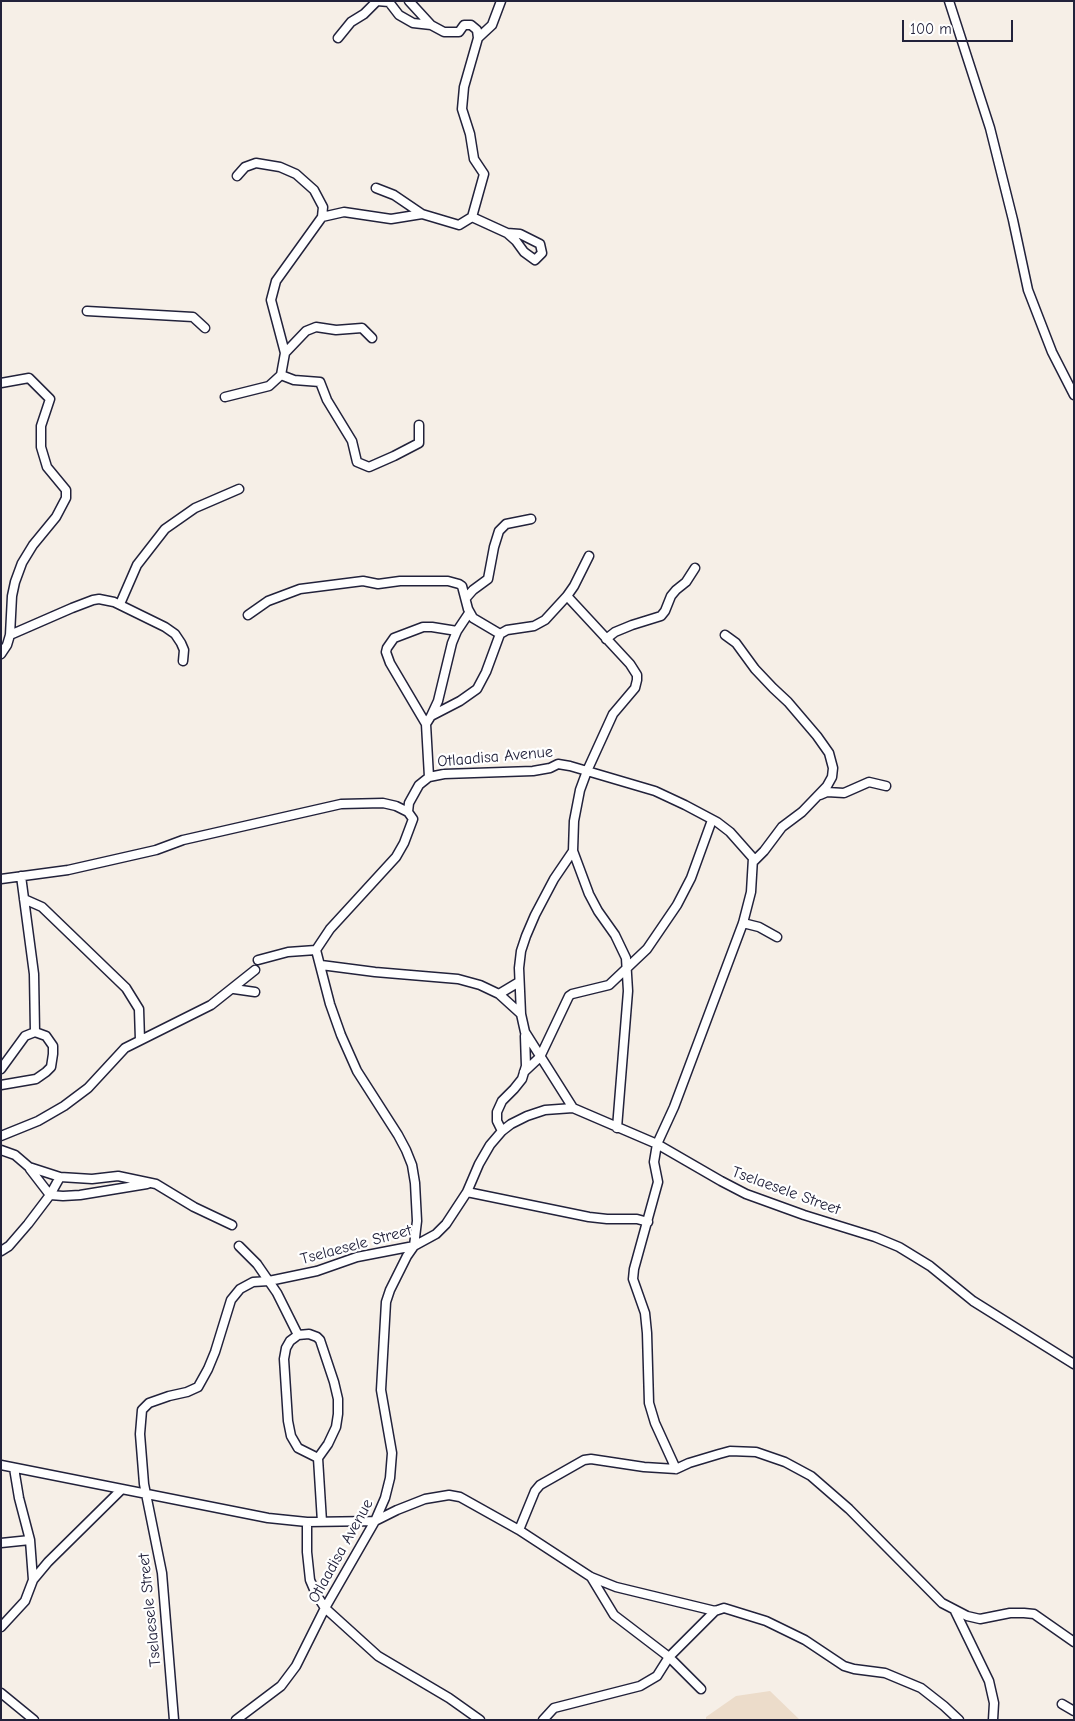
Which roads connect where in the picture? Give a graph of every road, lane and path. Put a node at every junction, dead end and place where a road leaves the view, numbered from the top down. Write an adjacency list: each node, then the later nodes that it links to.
1 (377, 1): 5 (street); 6 (street)
2 (409, 1): 5 (street)
3 (502, 1): 7 (street)
4 (949, 1): 20 (street)
5 (431, 25): 7 (street)
6 (338, 38)
7 (478, 38): 12 (street)
8 (237, 176): 11 (street)
9 (376, 188): 10 (street)
10 (422, 214): 11 (street); 12 (street)
11 (322, 217): 17 (street)
12 (472, 217): 13 (street)
13 (507, 232)
14 (87, 311): 15 (street)
15 (205, 328)
16 (372, 338): 17 (street)
17 (285, 353): 18 (street)
18 (281, 375): 21 (street); 22 (street)
19 (1, 384): 34 (street)
20 (1074, 395)
21 (225, 397)
22 (419, 425)
23 (239, 489): 29 (street)
24 (531, 519): 28 (street)
25 (589, 556): 27 (street)
26 (695, 568): 36 (street)
27 (567, 596): 33 (street); 36 (street)
28 (466, 598): 30 (street); 31 (street)
29 (120, 604): 34 (street); 38 (street)
30 (469, 614): 32 (street); 33 (street)
31 (248, 615)
32 (456, 631): 39 (street); 40 (street)
33 (500, 634): 39 (street)
34 (10, 635): 37 (street)
35 (725, 635): 44 (street)
36 (606, 639): 41 (street)
37 (1, 654)
38 (183, 661)
39 (431, 716): 40 (street)
40 (426, 724): 42 (street)
41 (586, 771): 42 (street, Otlaadisa Avenue); 46 (street, Otlaadisa Avenue); 47 (street)
42 (429, 777): 45 (street, Otlaadisa Avenue)
43 (886, 786): 44 (street)
44 (818, 796): 48 (street)
45 (408, 812): 49 (street); 54 (street, Otlaadisa Avenue)
46 (712, 820): 48 (street, Otlaadisa Avenue); 57 (street)
47 (573, 851): 57 (street); 59 (street)
48 (754, 861): 52 (street)
49 (21, 876): 50 (street); 51 (street)
50 (1, 880)
51 (24, 899): 64 (street); 66 (street)
52 (743, 923): 53 (street); 75 (street)
53 (777, 937)
54 (316, 950): 55 (street); 56 (street, Otlaadisa Avenue)
55 (258, 960)
56 (321, 965): 62 (street); 87 (street, Otlaadisa Avenue)
57 (628, 968): 67 (street); 72 (street)
58 (255, 970): 60 (street)
59 (519, 982): 62 (street); 63 (street)
60 (234, 988): 61 (street); 66 (street)
61 (255, 992)
62 (499, 994): 63 (street)
63 (521, 1014): 65 (street)
64 (35, 1032): 68 (street); 70 (street)
65 (525, 1032): 67 (street); 69 (street)
66 (140, 1040): 74 (street)
67 (540, 1057): 69 (street); 71 (street)
68 (1, 1069)
69 (524, 1072): 73 (street)
70 (1, 1085)
71 (573, 1108): 72 (street, Tselaesele Street); 73 (street, Tselaesele Street)
72 (618, 1128): 75 (street, Tselaesele Street)
73 (502, 1130): 82 (street, Tselaesele Street)
74 (1, 1136)
75 (657, 1144): 84 (street); 91 (street, Tselaesele Street)
76 (1, 1150): 77 (street)
77 (29, 1167): 78 (street); 83 (street)
78 (60, 1177): 79 (street); 83 (street)
79 (92, 1179): 80 (street); 81 (street)
80 (151, 1182): 81 (street); 85 (street)
81 (94, 1192): 83 (street)
82 (467, 1192): 84 (street); 87 (street, Tselaesele Street)
83 (50, 1195): 88 (street)
84 (648, 1222): 95 (street)
85 (232, 1225)
86 (238, 1246): 89 (street)
87 (414, 1246): 89 (street, Tselaesele Street); 98 (street, Otlaadisa Avenue)
88 (1, 1251)
89 (269, 1281): 90 (street); 97 (street, Tselaesele Street)
90 (298, 1335): 92 (street); 92 (street)
91 (1074, 1364)
92 (318, 1458): 100 (street)
93 (1, 1466): 94 (street)
94 (14, 1468): 96 (street); 102 (street)
95 (676, 1469): 101 (street); 107 (street)
96 (121, 1490): 97 (street); 105 (street)
97 (145, 1493): 99 (street); 117 (street, Tselaesele Street)
98 (375, 1521): 100 (street); 101 (street); 106 (street, Otlaadisa Avenue)
99 (307, 1522): 100 (street); 106 (street)
100 (322, 1522)
101 (519, 1530): 104 (street)
102 (30, 1540): 103 (street); 105 (street)
103 (1, 1543)
104 (591, 1577): 108 (street); 111 (street)
105 (33, 1580): 109 (street)
106 (325, 1608): 118 (street, Otlaadisa Avenue); 119 (street)
107 (955, 1610): 110 (street); 122 (street)
108 (715, 1611): 111 (street); 121 (street)
109 (1, 1627)
110 (1074, 1642)
111 (669, 1657): 112 (street); 120 (street)
112 (702, 1689)
113 (1, 1692): 116 (street)
114 (1062, 1704): 115 (street)
115 (1074, 1711)
116 (34, 1720)
117 (174, 1720)
118 (236, 1720)
119 (480, 1720)
120 (543, 1720)
121 (959, 1720)
122 (993, 1720)

